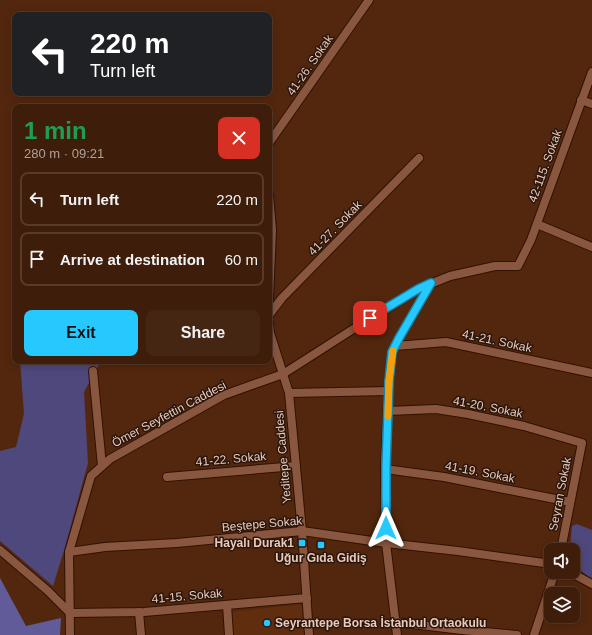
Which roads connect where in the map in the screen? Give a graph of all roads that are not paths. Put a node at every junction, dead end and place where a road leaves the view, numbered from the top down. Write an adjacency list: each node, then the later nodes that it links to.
1 (369, 0): 5 (street, 41-26. Sokak)
2 (592, 72): 3 (street, 42-115. Sokak)
3 (581, 100): 4 (street); 7 (street, 42-115. Sokak)
4 (592, 104)
5 (272, 139)
6 (419, 158): 11 (street, 41-27. Sokak)
7 (537, 224): 8 (street); 9 (street, 42-115. Sokak)
8 (592, 247)
9 (518, 266): 10 (street, Ömer Seyfettin Caddesi)
10 (431, 283): 13 (street); 16 (street, Ömer Seyfettin Caddesi)
11 (272, 311)
12 (272, 339): 16 (street)
13 (395, 346): 15 (street, 41-21. Sokak); 17 (street)
14 (93, 371): 21 (street)
15 (592, 373)
16 (283, 374): 18 (street, Yeditepe Caddesi); 21 (street, Ömer Seyfettin Caddesi)
17 (389, 391): 18 (street); 19 (street)
18 (289, 393): 22 (street, Yeditepe Caddesi)
19 (388, 411): 20 (street, 41-20. Sokak); 23 (street)
20 (582, 443): 25 (street, Seyran Sokak)
21 (102, 466): 30 (street, Ömer Seyfettin Caddesi)
22 (296, 466): 24 (street, 41-22. Sokak); 26 (street, Yeditepe Caddesi)
23 (386, 469): 25 (street, 41-19. Sokak); 27 (street)
24 (168, 477)
25 (570, 502): 28 (street, Seyran Sokak)
26 (302, 531): 27 (street, Beştepe Sokak); 30 (street, Beştepe Sokak); 35 (street, Yeditepe Caddesi)
27 (386, 543): 31 (street, Beştepe Sokak); 39 (street)
28 (562, 543)
29 (0, 550): 38 (street)
30 (69, 552): 38 (street, Ömer Seyfettin Caddesi)
31 (544, 563)
32 (580, 577): 34 (street)
33 (553, 579): 46 (street)
34 (592, 584)
35 (307, 598): 36 (street, 41-15. Sokak); 43 (street, Yeditepe Caddesi)
36 (227, 605): 37 (street, 41-15. Sokak); 42 (street)
37 (139, 612): 38 (street, 41-15. Sokak); 41 (street)
38 (70, 613): 40 (street, Ömer Seyfettin Caddesi)
39 (396, 622): 44 (street); 45 (street)
40 (70, 635)
41 (141, 635)
42 (229, 635)
43 (309, 635)
44 (397, 635)
45 (517, 635)
46 (534, 635)

